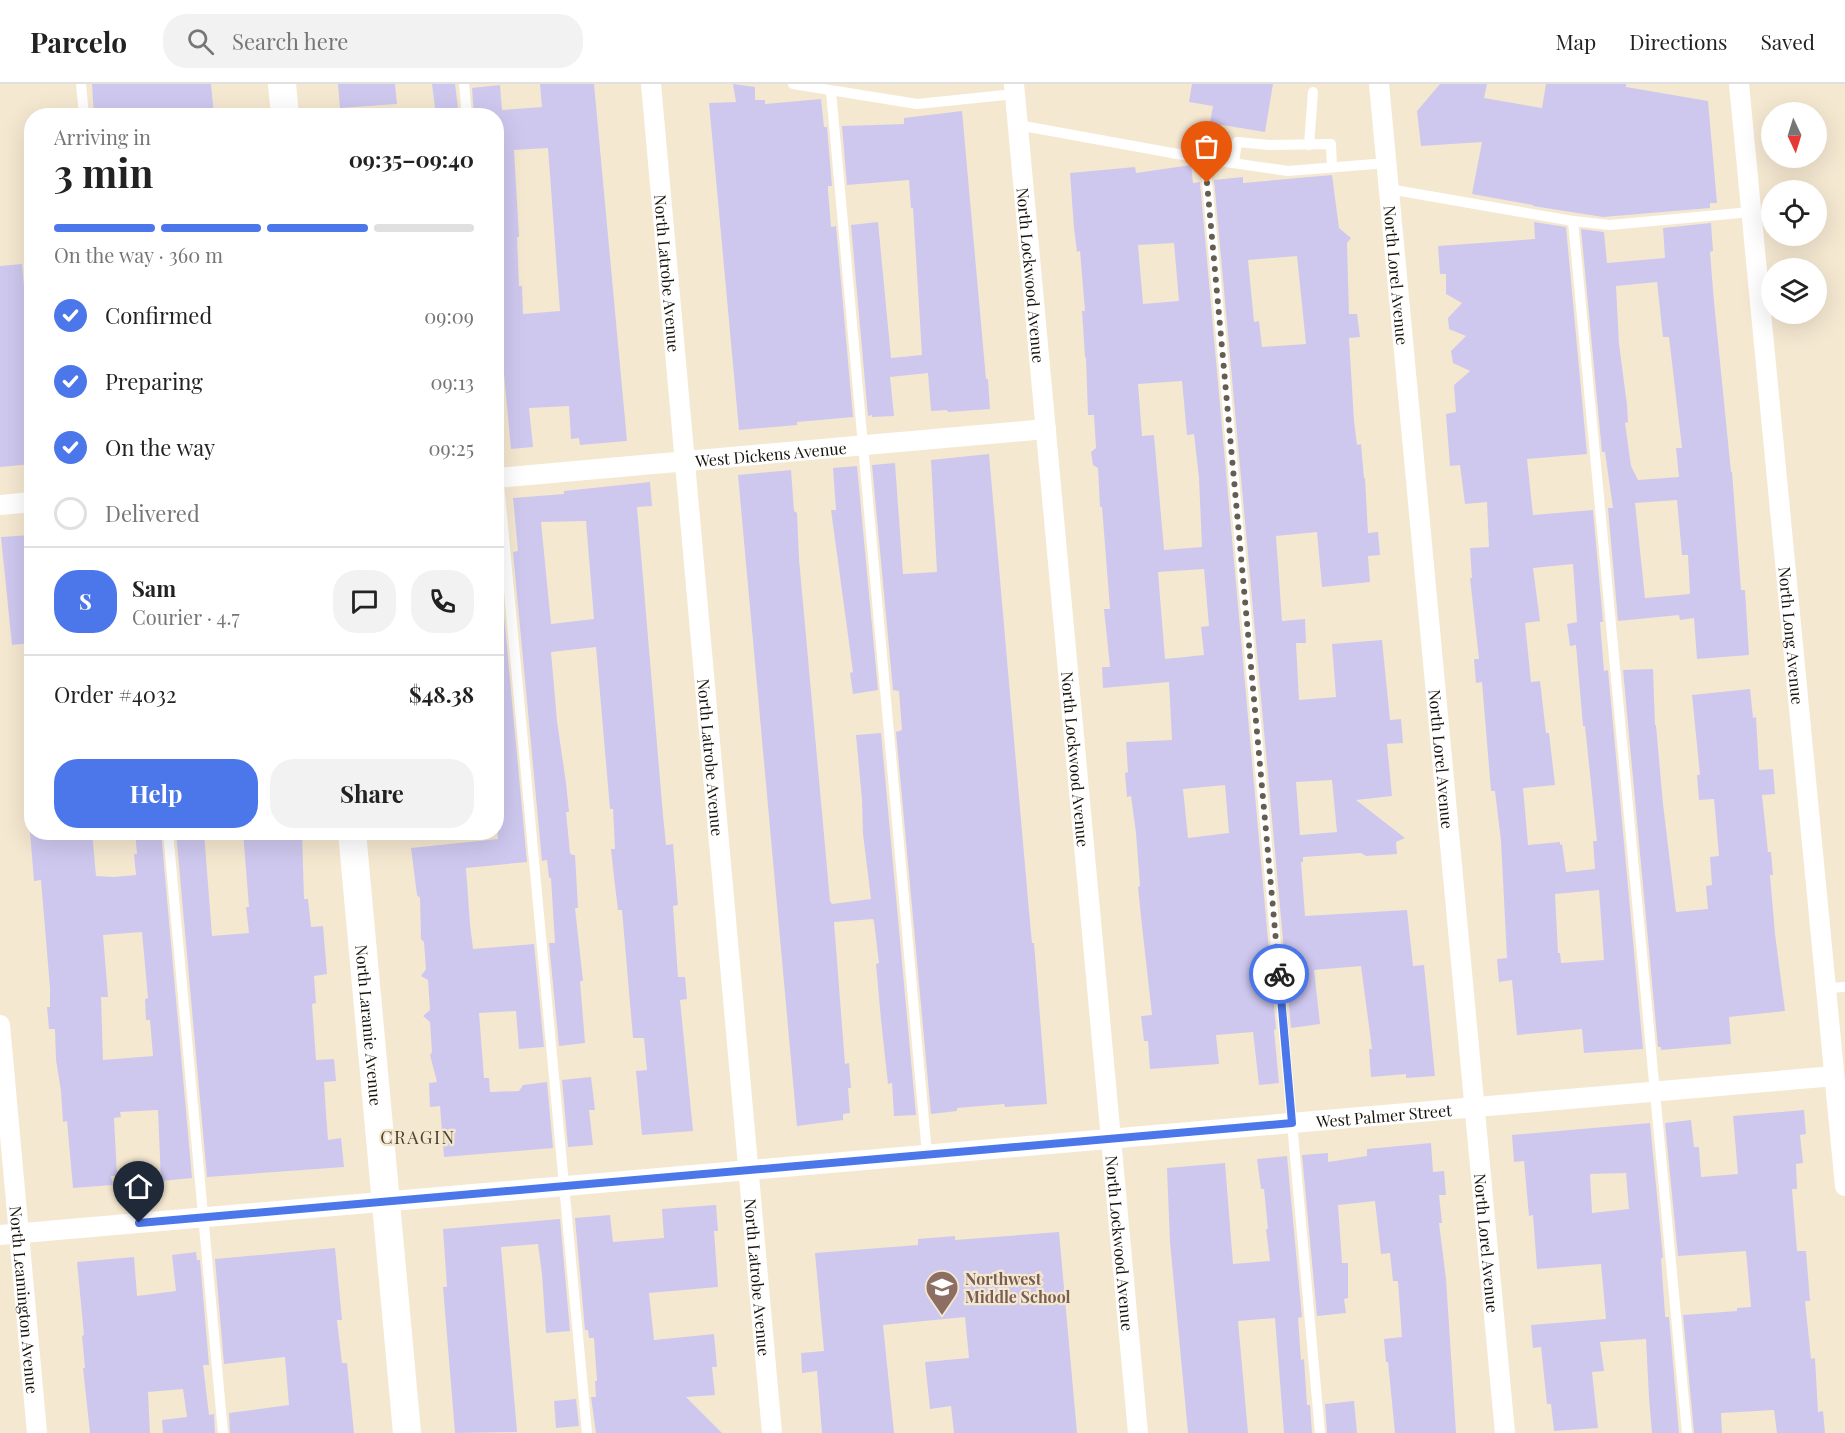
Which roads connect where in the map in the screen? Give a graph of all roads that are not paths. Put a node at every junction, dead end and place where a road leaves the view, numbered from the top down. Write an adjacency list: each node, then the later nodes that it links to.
1 (81, 84): 11 (lane)
2 (282, 84): 12 (street)
3 (464, 84): 13 (lane)
4 (651, 84): 25 (street, North Latrobe Avenue)
5 (793, 84): 9 (lane)
6 (1379, 84): 18 (street, North Lorel Avenue)
7 (1739, 84): 21 (street, North Long Avenue)
8 (1014, 89): 9 (lane); 14 (street, North Lockwood Avenue)
9 (831, 91): 24 (lane)
10 (1313, 92): 15 (lane)
11 (83, 108)
12 (284, 108)
13 (466, 108)
14 (1018, 124): 16 (lane); 23 (street, North Lockwood Avenue)
15 (1309, 145): 17 (lane); 19 (lane)
16 (1205, 159): 17 (lane); 37 (lane)
17 (1234, 163): 19 (lane)
18 (1387, 163): 19 (lane); 20 (street, North Lorel Avenue)
19 (1332, 167)
20 (1389, 189): 22 (lane); 36 (street, North Lorel Avenue)
21 (1751, 212): 22 (lane); 32 (street, North Long Avenue)
22 (1573, 221): 35 (lane)
23 (1046, 429): 24 (street, West Dickens Avenue); 38 (street, North Lockwood Avenue)
24 (862, 446): 25 (street, West Dickens Avenue); 39 (lane)
25 (685, 462): 26 (street, West Dickens Avenue); 40 (street, North Latrobe Avenue)
26 (504, 477)
27 (24, 502): 28 (street)
28 (0, 504)
29 (504, 541): 41 (lane)
30 (169, 840): 44 (lane)
31 (353, 840): 43 (street, North Laramie Avenue)
32 (1835, 988): 34 (street, North Long Avenue)
33 (0, 1024): 45 (street, North Leamington Avenue)
34 (1840, 1074): 35 (street, West Palmer Street); 42 (street, North Long Avenue)
35 (1654, 1092): 36 (street, West Palmer Street); 54 (lane)
36 (1474, 1107): 37 (street, West Palmer Street); 53 (street, North Lorel Avenue)
37 (1292, 1123): 38 (street, West Palmer Street); 52 (lane)
38 (1111, 1139): 39 (street, West Palmer Street); 51 (street, North Lockwood Avenue)
39 (927, 1155): 40 (street, West Palmer Street)
40 (749, 1170): 41 (street, West Palmer Street); 50 (street, North Latrobe Avenue)
41 (565, 1186): 43 (street, West Palmer Street); 49 (lane)
42 (1845, 1186)
43 (386, 1202): 44 (street, West Palmer Street); 48 (street, North Laramie Avenue)
44 (203, 1218): 45 (street, West Palmer Street); 47 (lane)
45 (10, 1234): 46 (street, North Leamington Avenue)
46 (37, 1433)
47 (223, 1433)
48 (407, 1433)
49 (587, 1433)
50 (772, 1433)
51 (1138, 1433)
52 (1320, 1433)
53 (1505, 1433)
54 (1687, 1433)

